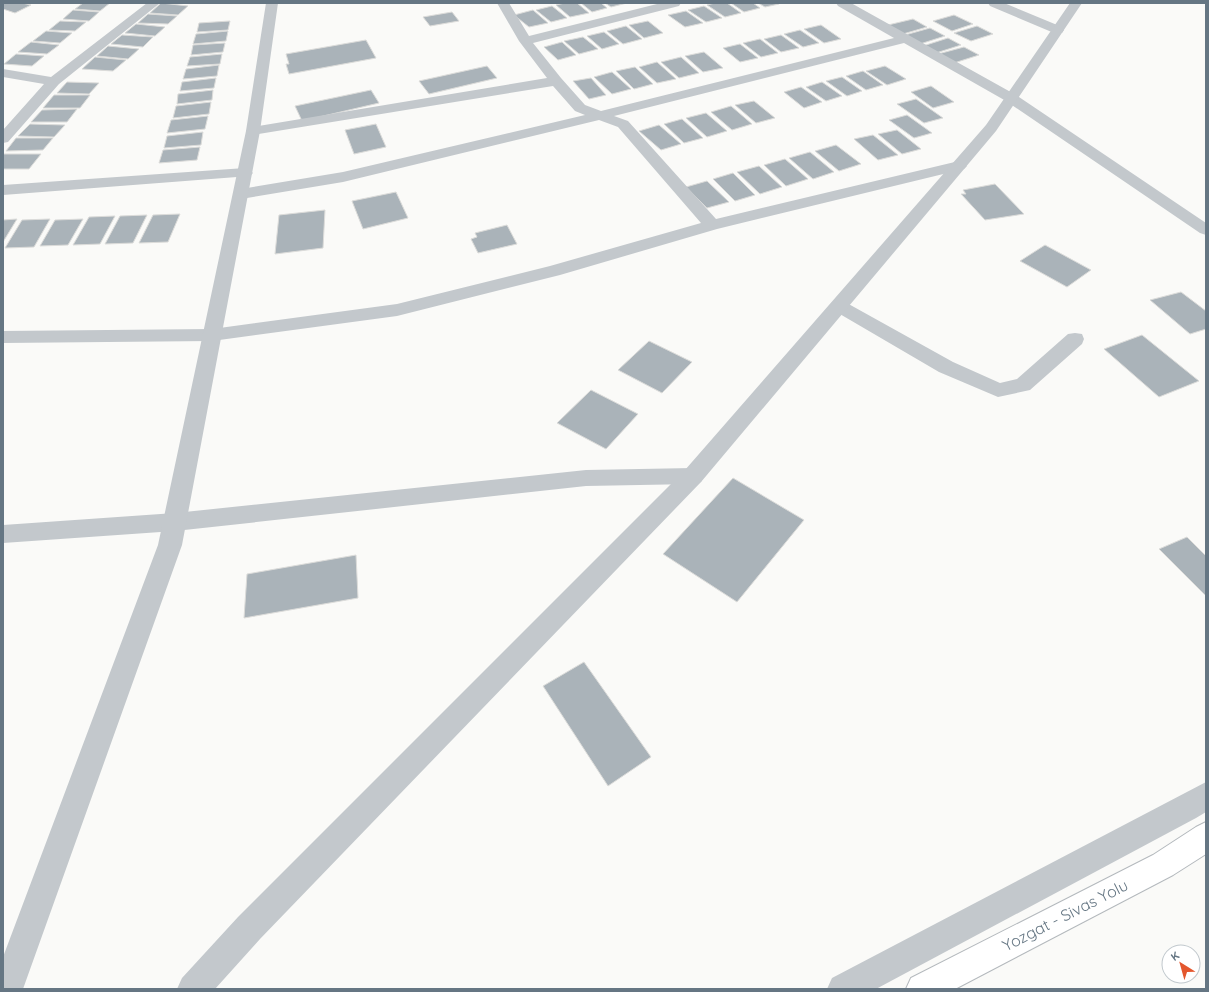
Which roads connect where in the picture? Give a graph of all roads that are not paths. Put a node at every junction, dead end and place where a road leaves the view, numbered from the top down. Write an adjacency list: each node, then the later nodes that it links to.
1 (154, 3): 12 (street)
2 (272, 3): 16 (street)
3 (503, 3): 10 (street)
4 (674, 3): 10 (street)
5 (842, 3): 9 (street)
6 (994, 3): 8 (street)
7 (1076, 3): 8 (street)
8 (1058, 30): 14 (street)
9 (904, 39): 14 (street); 15 (street)
10 (525, 40): 13 (street)
11 (3, 73): 12 (street)
12 (54, 81): 17 (street)
13 (556, 81): 15 (street); 16 (street)
14 (1011, 98): 18 (street); 23 (street)
15 (602, 115): 21 (street); 22 (street)
16 (253, 131): 19 (street)
17 (3, 139)
18 (959, 166): 22 (street); 24 (street)
19 (245, 172): 20 (street); 21 (street)
20 (3, 190)
21 (241, 194): 25 (street)
22 (712, 225): 25 (street)
23 (1206, 230)
24 (839, 306): 27 (street); 28 (street)
25 (212, 335): 26 (street); 29 (street)
26 (3, 337)
27 (1075, 339)
28 (693, 476): 29 (street); 34 (street)
29 (175, 522): 30 (street); 33 (street)
30 (3, 534)
31 (1206, 796): 35 (street)
32 (1206, 837): 36 (highway, Yozgat - Sivas Yolu)
33 (7, 989)
34 (193, 989)
35 (843, 989)
36 (922, 989)

